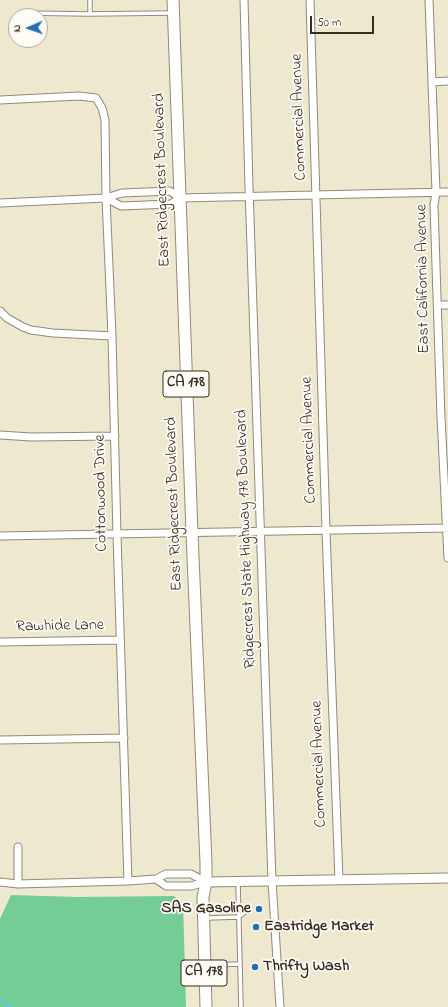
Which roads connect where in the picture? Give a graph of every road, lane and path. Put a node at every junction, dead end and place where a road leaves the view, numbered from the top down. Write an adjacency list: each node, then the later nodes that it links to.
1 (90, 0): 8 (lane)
2 (173, 0): 6 (main road, East Ridgecrest Boulevard / CA 178)
3 (244, 0): 15 (street, Ridgecrest State Highway 178 Boulevard)
4 (310, 0): 14 (street, Commercial Avenue)
5 (429, 0): 10 (street, East California Avenue)
6 (173, 12): 8 (lane); 17 (main road, East Ridgecrest Boulevard / CA 178)
7 (48, 13): 8 (lane)
8 (90, 14)
9 (448, 81): 10 (street)
10 (432, 82): 12 (street, East California Avenue)
11 (0, 100): 16 (street, Cottonwood Drive)
12 (436, 192): 13 (street); 14 (street); 19 (street, East California Avenue)
13 (448, 192)
14 (317, 194): 15 (street); 28 (street, Commercial Avenue)
15 (249, 196): 17 (street); 27 (street, Ridgecrest State Highway 178 Boulevard)
16 (106, 198): 17 (street); 17 (street); 18 (street); 22 (street, Cottonwood Drive)
17 (180, 198): 29 (main road, East Ridgecrest Boulevard / CA 178)
18 (0, 203)
19 (438, 305): 20 (street); 23 (street, East California Avenue)
20 (448, 305)
21 (0, 311): 22 (street)
22 (112, 336): 25 (street, Cottonwood Drive)
23 (445, 417): 26 (street, East California Avenue)
24 (0, 436): 25 (street)
25 (115, 436): 30 (street, Cottonwood Drive)
26 (447, 528): 28 (street); 32 (street, East California Avenue)
27 (262, 531): 28 (street); 29 (street); 42 (street, Ridgecrest State Highway 178 Boulevard)
28 (326, 531): 40 (street, Commercial Avenue)
29 (192, 533): 30 (street); 44 (main road, East Ridgecrest Boulevard / CA 178)
30 (117, 535): 31 (street); 33 (street, Cottonwood Drive)
31 (0, 536)
32 (448, 558)
33 (120, 640): 34 (street, Rawhide Lane); 35 (street, Cottonwood Drive)
34 (0, 642)
35 (124, 738): 36 (street); 41 (street, Cottonwood Drive)
36 (0, 740)
37 (18, 847): 46 (street)
38 (448, 878): 40 (street)
39 (156, 879): 41 (street); 44 (street); 44 (street)
40 (338, 880): 42 (street)
41 (128, 881): 46 (street)
42 (272, 881): 45 (street); 47 (street, Ridgecrest State Highway 178 Boulevard)
43 (0, 882): 46 (street)
44 (206, 882): 45 (street); 51 (main road, East Ridgecrest Boulevard / CA 178)
45 (234, 882): 50 (lane)
46 (18, 884)
47 (273, 899): 48 (lane); 56 (street, Ridgecrest State Highway 178 Boulevard)
48 (269, 908)
49 (248, 910): 50 (lane)
50 (238, 917): 51 (lane); 52 (lane)
51 (203, 918): 53 (main road, East Ridgecrest Boulevard / CA 178)
52 (240, 964): 53 (lane); 55 (lane)
53 (204, 965): 54 (main road, East Ridgecrest Boulevard / CA 178)
54 (206, 1007)
55 (242, 1007)
56 (280, 1007)

